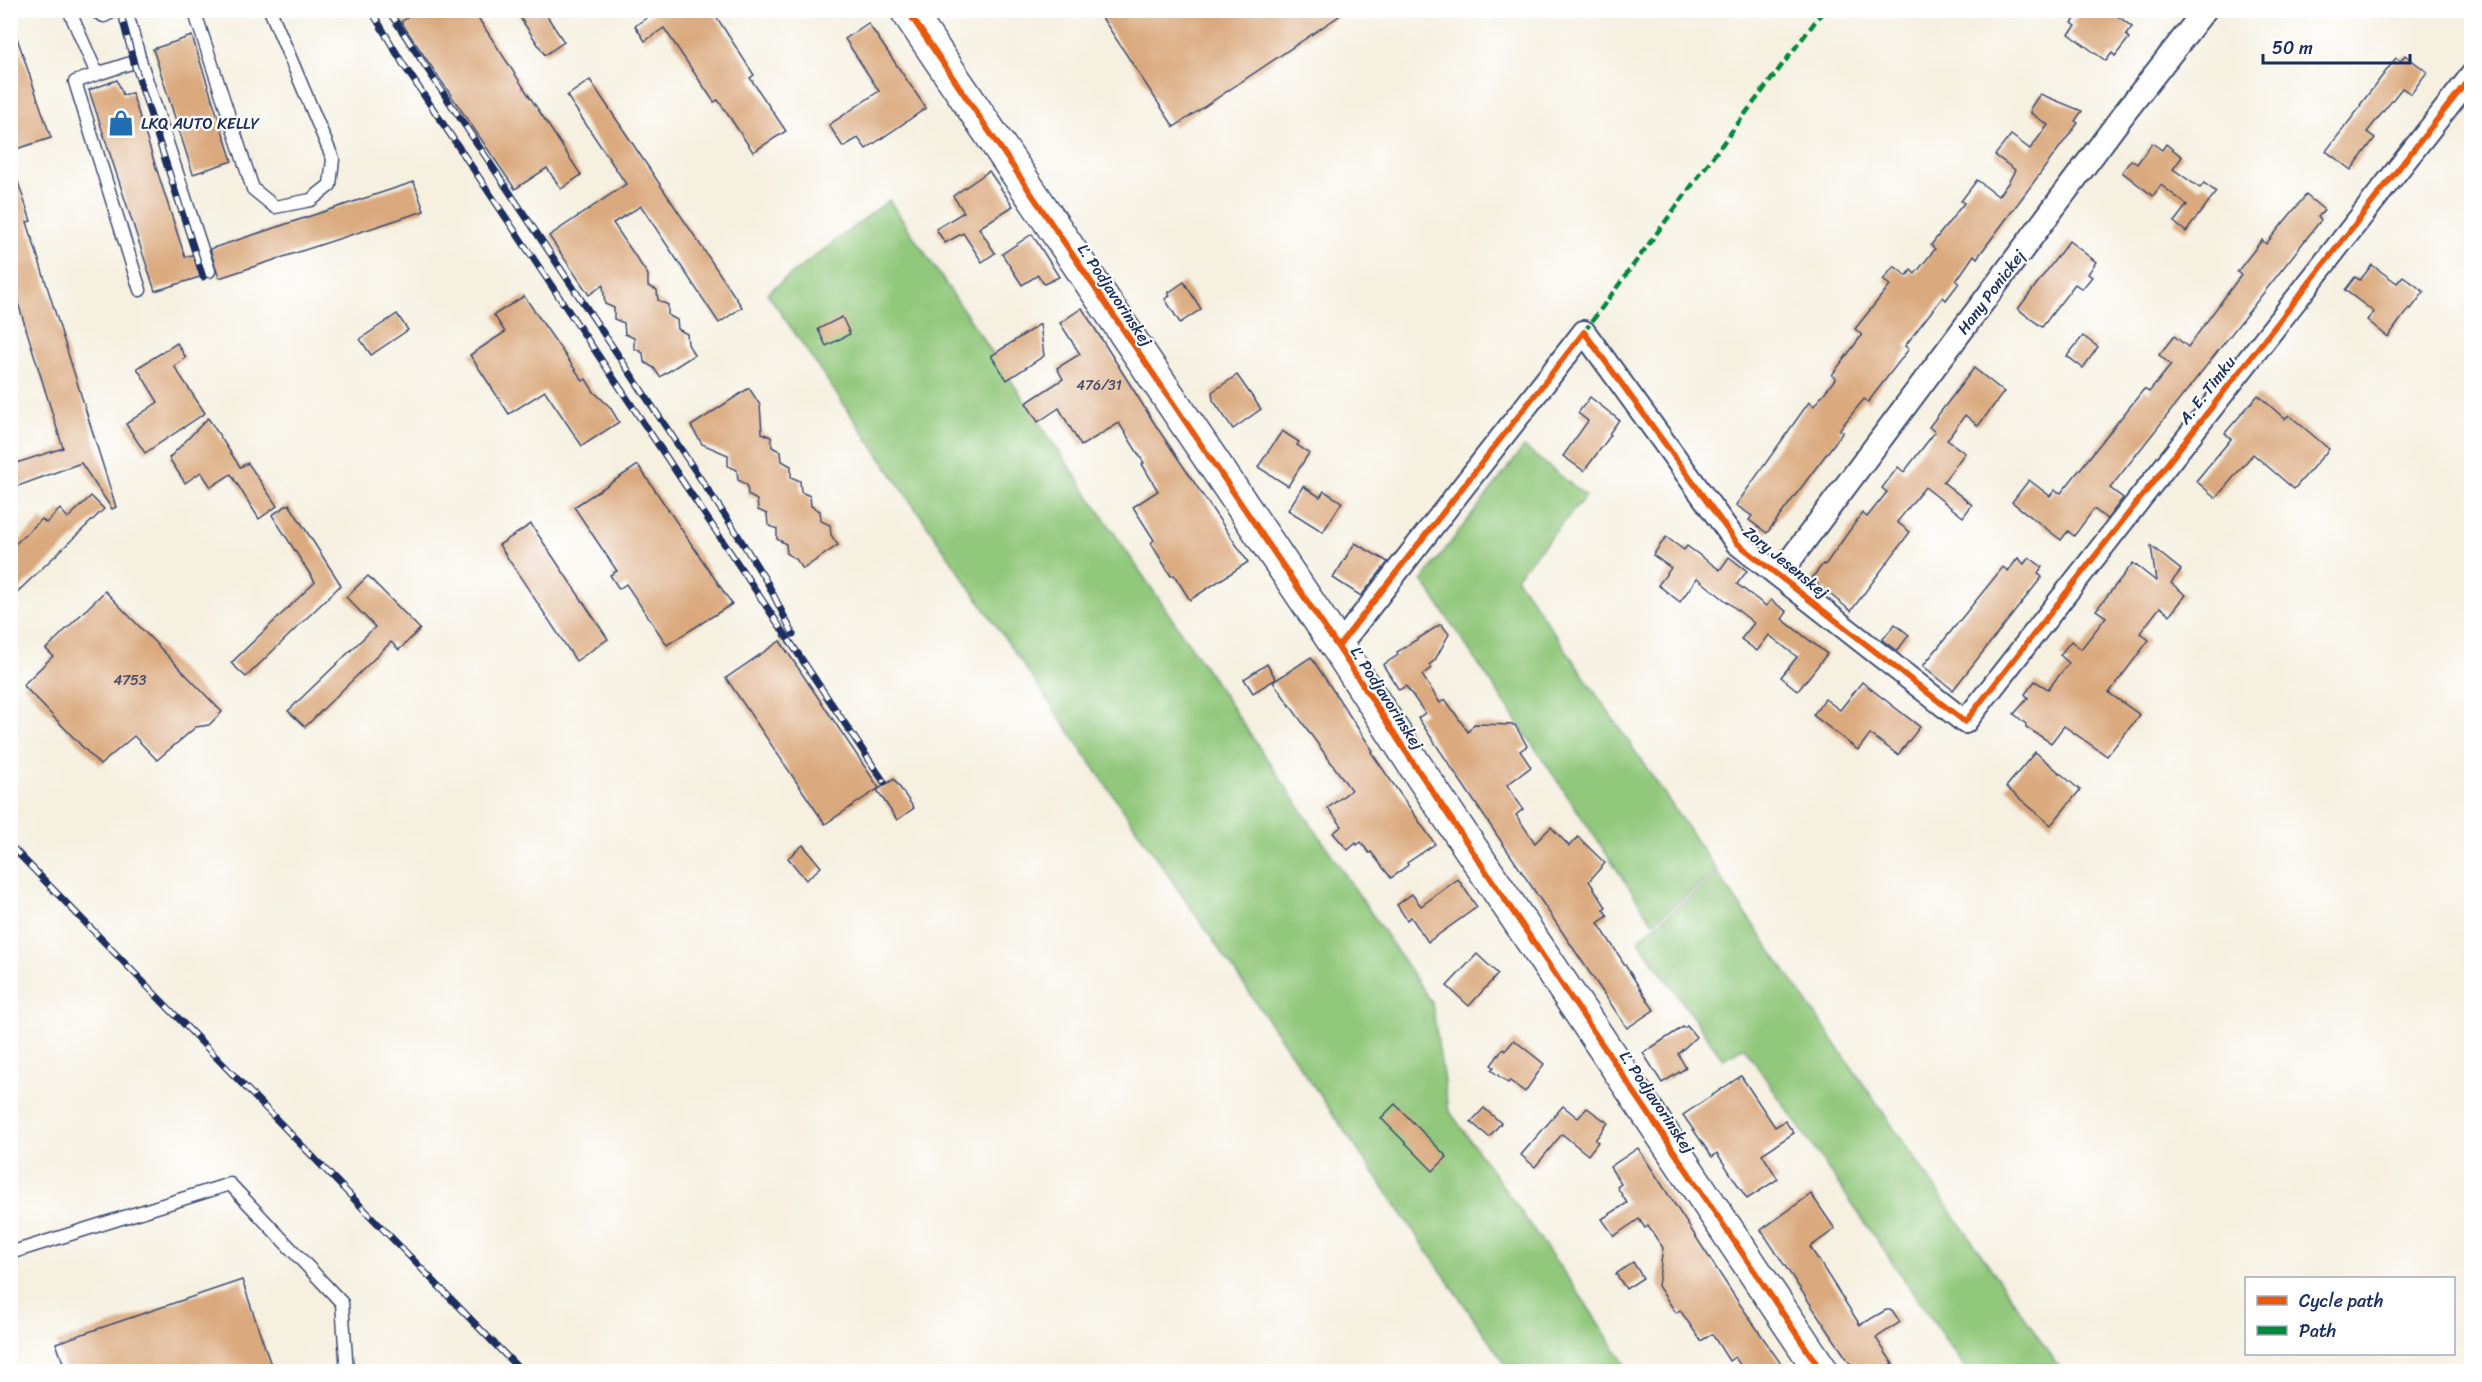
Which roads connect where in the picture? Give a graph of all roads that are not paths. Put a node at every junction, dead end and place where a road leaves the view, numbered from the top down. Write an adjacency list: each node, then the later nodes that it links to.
1 (69, 10): 10 (lane)
2 (92, 10): 3 (lane)
3 (117, 10)
4 (126, 10): 9 (lane)
5 (194, 10): 6 (lane)
6 (270, 10)
7 (907, 10): 15 (street, Ľ. Podjavorinskej)
8 (2205, 10): 14 (street, Hany Ponickej)
9 (140, 60): 10 (lane); 12 (lane)
10 (97, 74): 13 (lane)
11 (2472, 75): 16 (street, A. E. Timku)
12 (209, 271)
13 (140, 290)
14 (1779, 574): 15 (street, Zory Jesenskej); 16 (street, Zory Jesenskej)
15 (1338, 646): 19 (street, Ľ. Podjavorinskej)
16 (1965, 722)
17 (10, 1253): 18 (lane)
18 (347, 1371)
19 (1822, 1371)

